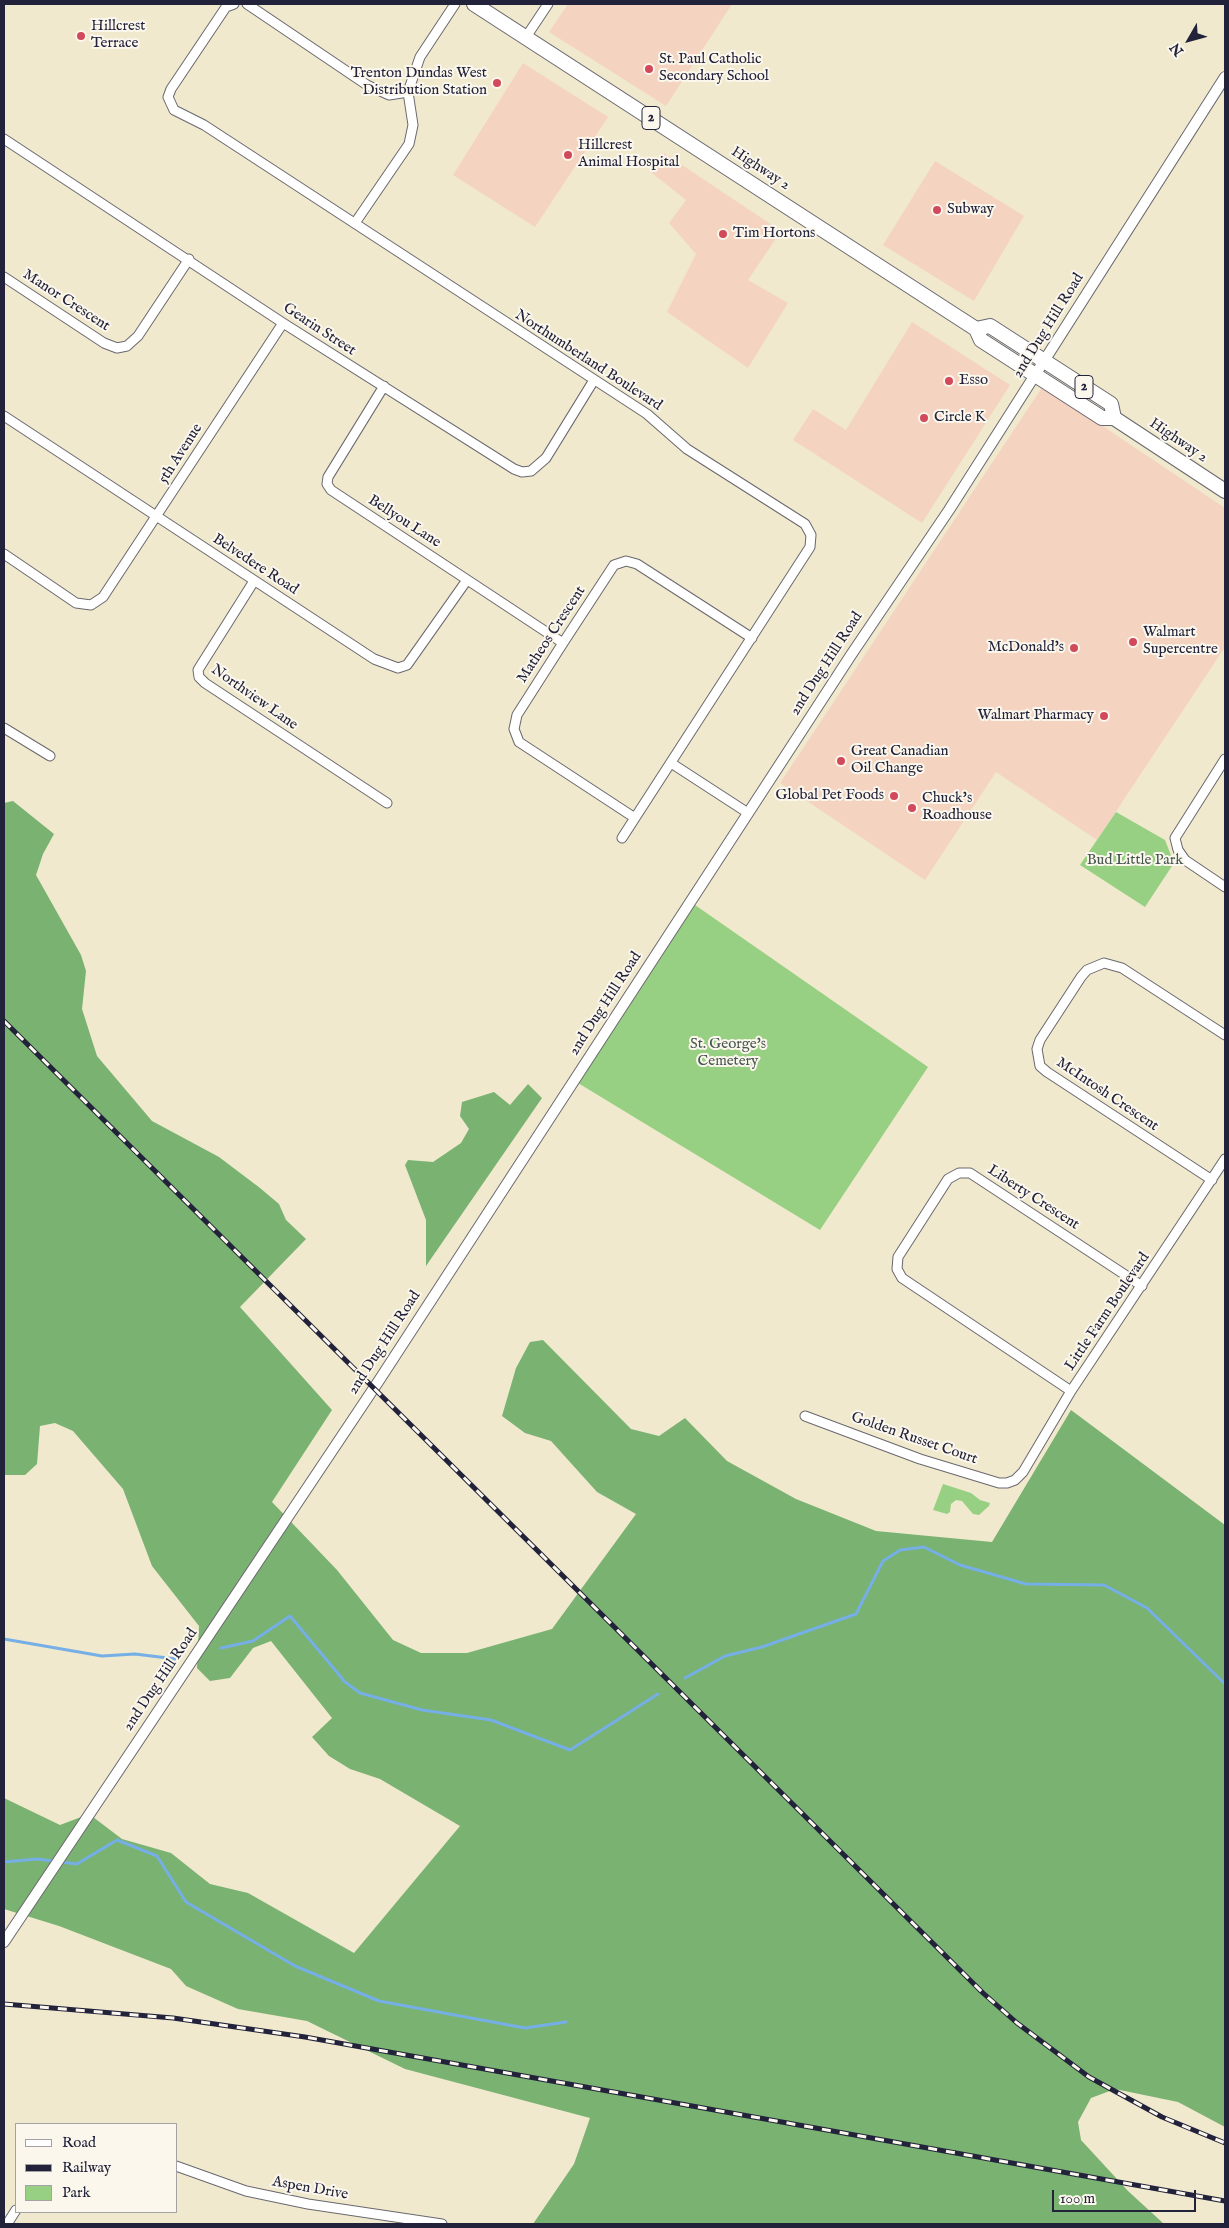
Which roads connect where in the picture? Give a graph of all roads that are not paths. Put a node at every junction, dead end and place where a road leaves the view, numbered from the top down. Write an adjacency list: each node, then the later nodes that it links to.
1 (234, 4): 10 (street, Northumberland Boulevard)
2 (247, 4): 8 (street)
3 (455, 4): 8 (street)
4 (474, 4): 6 (main road, 2)
5 (548, 4): 6 (street)
6 (526, 37): 14 (main road, Highway 2 / 2)
7 (1225, 77): 15 (street, 2nd Dug Hill Road)
8 (408, 92): 10 (street)
9 (4, 139): 11 (street, Gearin Street)
10 (355, 223): 17 (street, Northumberland Boulevard)
11 (189, 259): 12 (street, Manor Crescent); 13 (street, Gearin Street)
12 (4, 277)
13 (283, 323): 18 (street, Gearin Street); 22 (street, 5th Avenue)
14 (976, 329): 15 (main road, Highway 2 / 2); 16 (main road, Highway 2 / 2)
15 (1045, 362): 16 (street, 2nd Dug Hill Road); 20 (main road, Highway 2 / 2)
16 (1036, 375): 20 (main road, Highway 2 / 2); 33 (street, 2nd Dug Hill Road)
17 (594, 380): 18 (street, Gearin Street); 26 (street, Northumberland Boulevard)
18 (384, 386): 24 (street, Bellyou Lane)
19 (4, 416): 22 (street, Belvedere Road)
20 (1114, 418): 21 (main road, Highway 2 / 2)
21 (1225, 491)
22 (156, 518): 23 (street, 5th Avenue); 25 (street, Belvedere Road)
23 (4, 554)
24 (467, 580): 25 (street, Belvedere Road); 27 (street, Bellyou Lane)
25 (254, 581): 32 (street, Northview Lane)
26 (752, 638): 27 (street, Matheos Crescent); 31 (street, Northumberland Boulevard)
27 (563, 643): 34 (street, Matheos Crescent)
28 (4, 728): 29 (street)
29 (50, 756)
30 (1225, 759): 36 (street)
31 (671, 763): 33 (street); 34 (street)
32 (387, 803)
33 (748, 813): 44 (street, 2nd Dug Hill Road)
34 (635, 818): 35 (street)
35 (622, 838)
36 (1225, 887)
37 (1225, 1035): 39 (street, McIntosh Crescent)
38 (1225, 1159): 39 (street, Little Farm Boulevard)
39 (1212, 1180): 40 (street, Little Farm Boulevard)
40 (1142, 1286): 41 (street, Little Farm Boulevard); 41 (street, Liberty Crescent)
41 (1071, 1391): 43 (street, Little Farm Boulevard)
42 (805, 1416): 43 (street, Golden Russet Court)
43 (1015, 1480)
44 (4, 1942)
45 (178, 2167): 47 (street, Aspen Drive)
46 (15, 2212): 48 (street)
47 (424, 2223): 49 (street, Aspen Drive)
48 (7, 2224)
49 (442, 2224)

